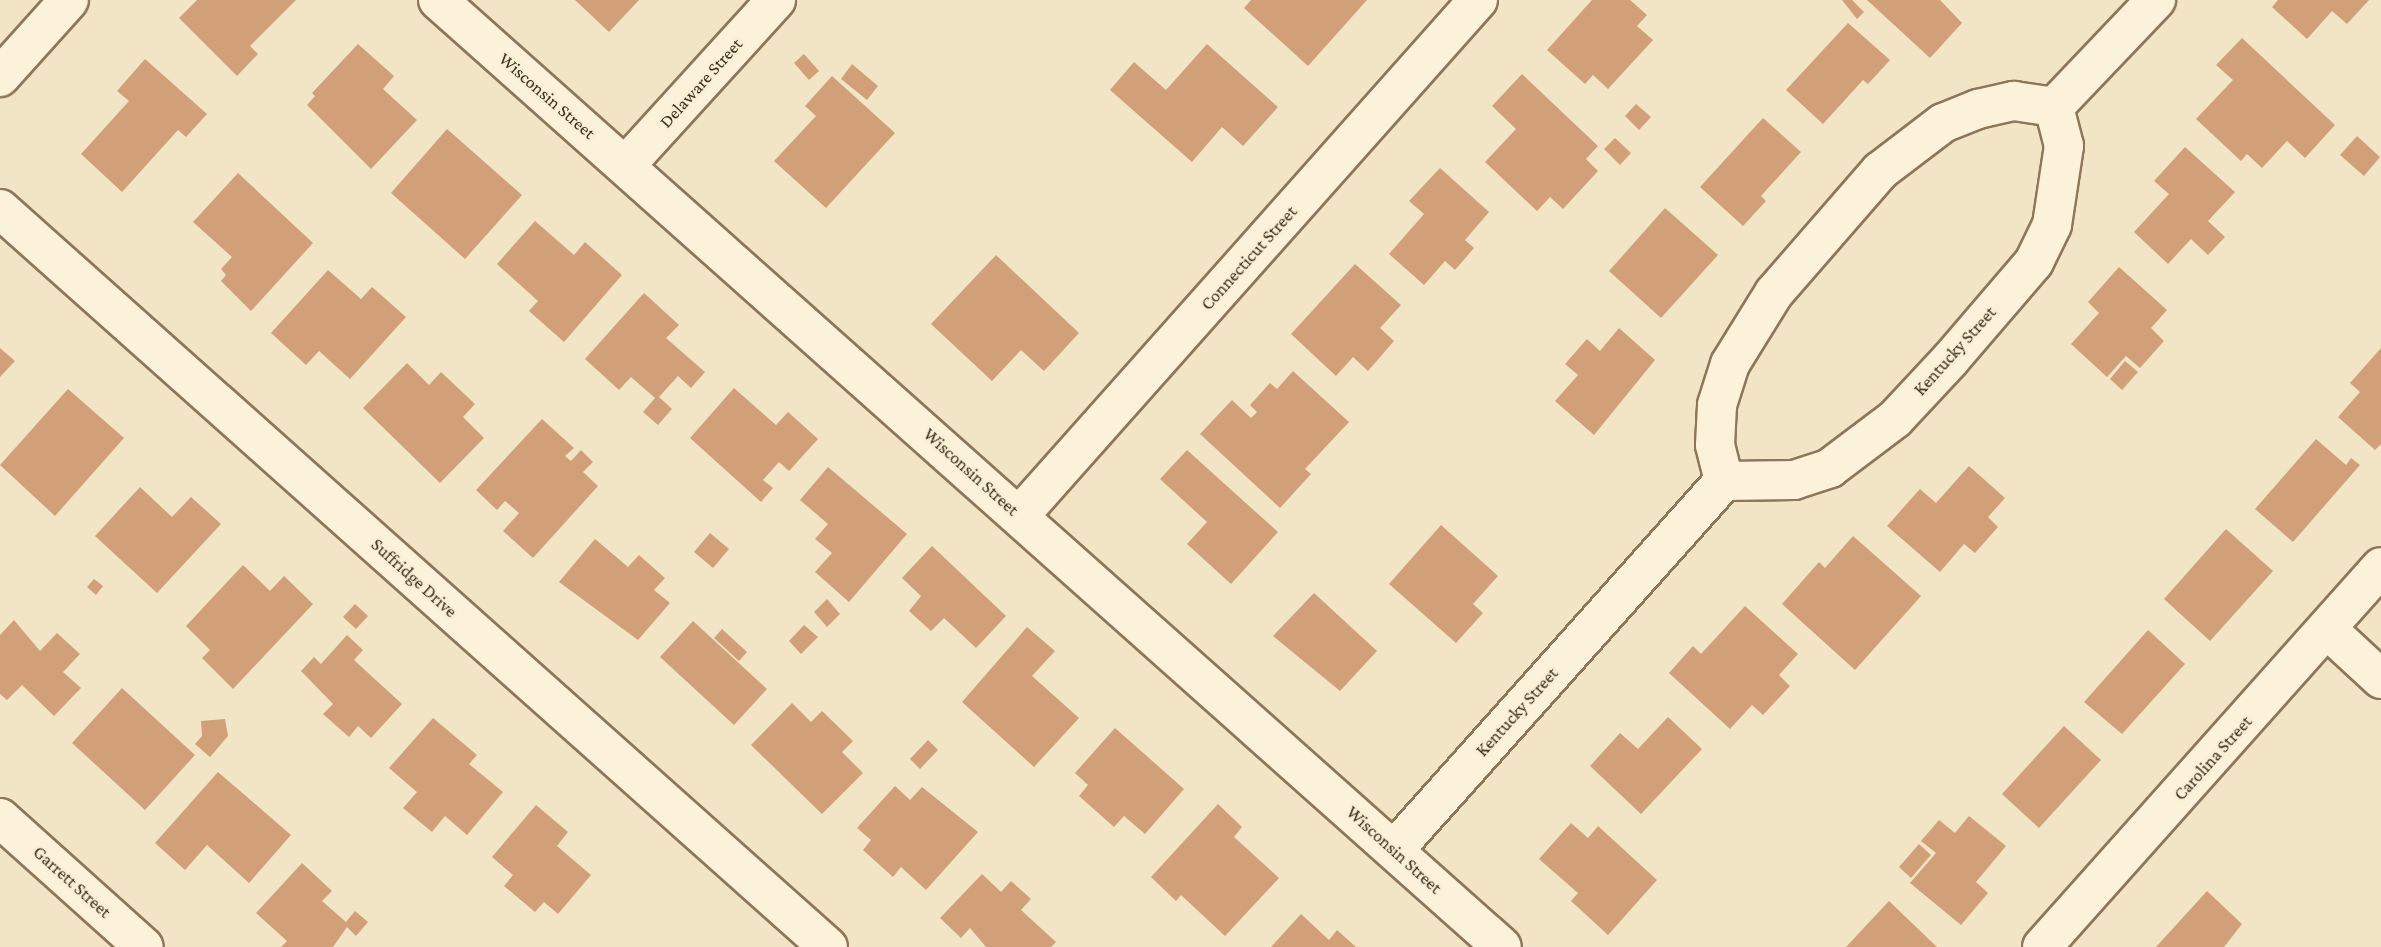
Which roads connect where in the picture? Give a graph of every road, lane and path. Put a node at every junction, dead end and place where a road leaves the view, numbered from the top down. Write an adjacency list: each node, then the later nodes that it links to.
1 (69, 0): 6 (street)
2 (438, 0): 8 (street, Wisconsin Street)
3 (776, 0): 8 (street, Delaware Street)
4 (1478, 0): 11 (street, Connecticut Street)
5 (2156, 0): 7 (street)
6 (0, 77)
7 (2054, 107): 10 (street); 10 (street, Kentucky Street)
8 (626, 165): 11 (street, Wisconsin Street)
9 (0, 209): 19 (street, Suffridge Drive)
10 (1724, 481): 16 (street, Kentucky Street)
11 (1020, 515): 16 (street, Wisconsin Street)
12 (2381, 567): 13 (street, Carolina Street)
13 (2328, 630): 14 (street); 17 (street, Carolina Street)
14 (2381, 679)
15 (0, 818): 18 (street, Garrett Street)
16 (1394, 850): 20 (street, Wisconsin Street)
17 (2044, 946)
18 (145, 947)
19 (828, 947)
20 (1502, 947)

